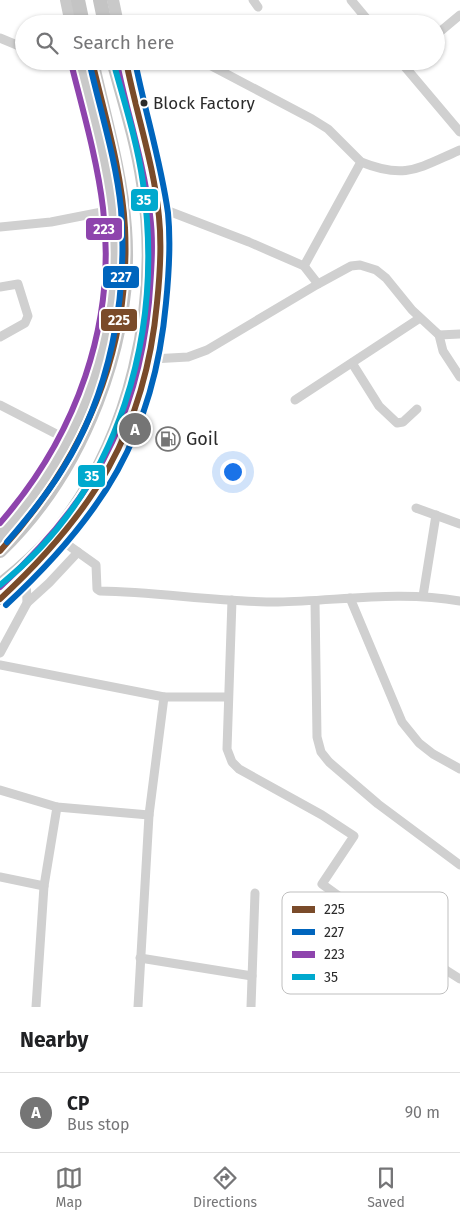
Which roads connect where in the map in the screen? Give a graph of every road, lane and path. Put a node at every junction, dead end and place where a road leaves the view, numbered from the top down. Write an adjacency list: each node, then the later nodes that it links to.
1 (66, 0): 6 (street)
2 (78, 0): 7 (main road)
3 (100, 0): 8 (main road)
4 (113, 0): 9 (street)
5 (351, 0): 10 (street)
6 (70, 15)
7 (81, 15)
8 (103, 15)
9 (116, 15)
10 (364, 15)
11 (460, 15): 12 (street)
12 (445, 28)
13 (0, 38): 14 (street)
14 (15, 44)
15 (82, 70): 25 (street)
16 (94, 70): 46 (main road)
17 (126, 70): 20 (main road)
18 (219, 70): 23 (street)
19 (410, 70): 21 (street)
20 (136, 125): 24 (street); 49 (main road)
21 (460, 132)
22 (460, 150): 23 (street)
23 (361, 162): 27 (street)
24 (158, 207): 27 (street); 34 (street)
25 (112, 210): 26 (street); 40 (street)
26 (0, 227)
27 (304, 266): 28 (street)
28 (318, 284): 30 (street); 34 (street)
29 (0, 287): 33 (street)
30 (420, 318): 32 (street); 35 (street)
31 (460, 334): 32 (street)
32 (439, 335): 36 (street)
33 (0, 338)
34 (152, 359): 45 (street)
35 (352, 363): 37 (street); 39 (street)
36 (460, 377)
37 (295, 400)
38 (0, 405): 40 (street)
39 (417, 409)
40 (70, 441): 44 (street)
41 (416, 508): 42 (street)
42 (436, 515): 43 (street); 50 (street)
43 (460, 524)
44 (0, 536)
45 (61, 540): 47 (street); 48 (street)
46 (0, 550)
47 (78, 552): 53 (street); 56 (street)
48 (26, 577): 52 (street); 56 (street)
49 (0, 586)
50 (423, 596): 51 (street); 55 (street)
51 (350, 598): 54 (street); 61 (street)
52 (0, 599)
53 (232, 600): 54 (street); 60 (street)
54 (315, 601): 65 (street)
55 (460, 601)
56 (27, 603): 57 (street)
57 (0, 653)
58 (0, 665): 59 (street)
59 (164, 697): 60 (street); 64 (street)
60 (228, 697): 69 (street)
61 (460, 769)
62 (0, 790): 63 (street)
63 (57, 806): 64 (street); 67 (street)
64 (149, 814): 70 (street)
65 (460, 865)
66 (0, 877): 67 (street)
67 (44, 886): 74 (street)
68 (256, 892): 72 (street)
69 (333, 892)
70 (140, 958): 72 (street); 75 (street)
71 (448, 971): 73 (street)
72 (252, 976): 76 (street)
73 (460, 979)
74 (36, 1007)
75 (138, 1007)
76 (252, 1007)

